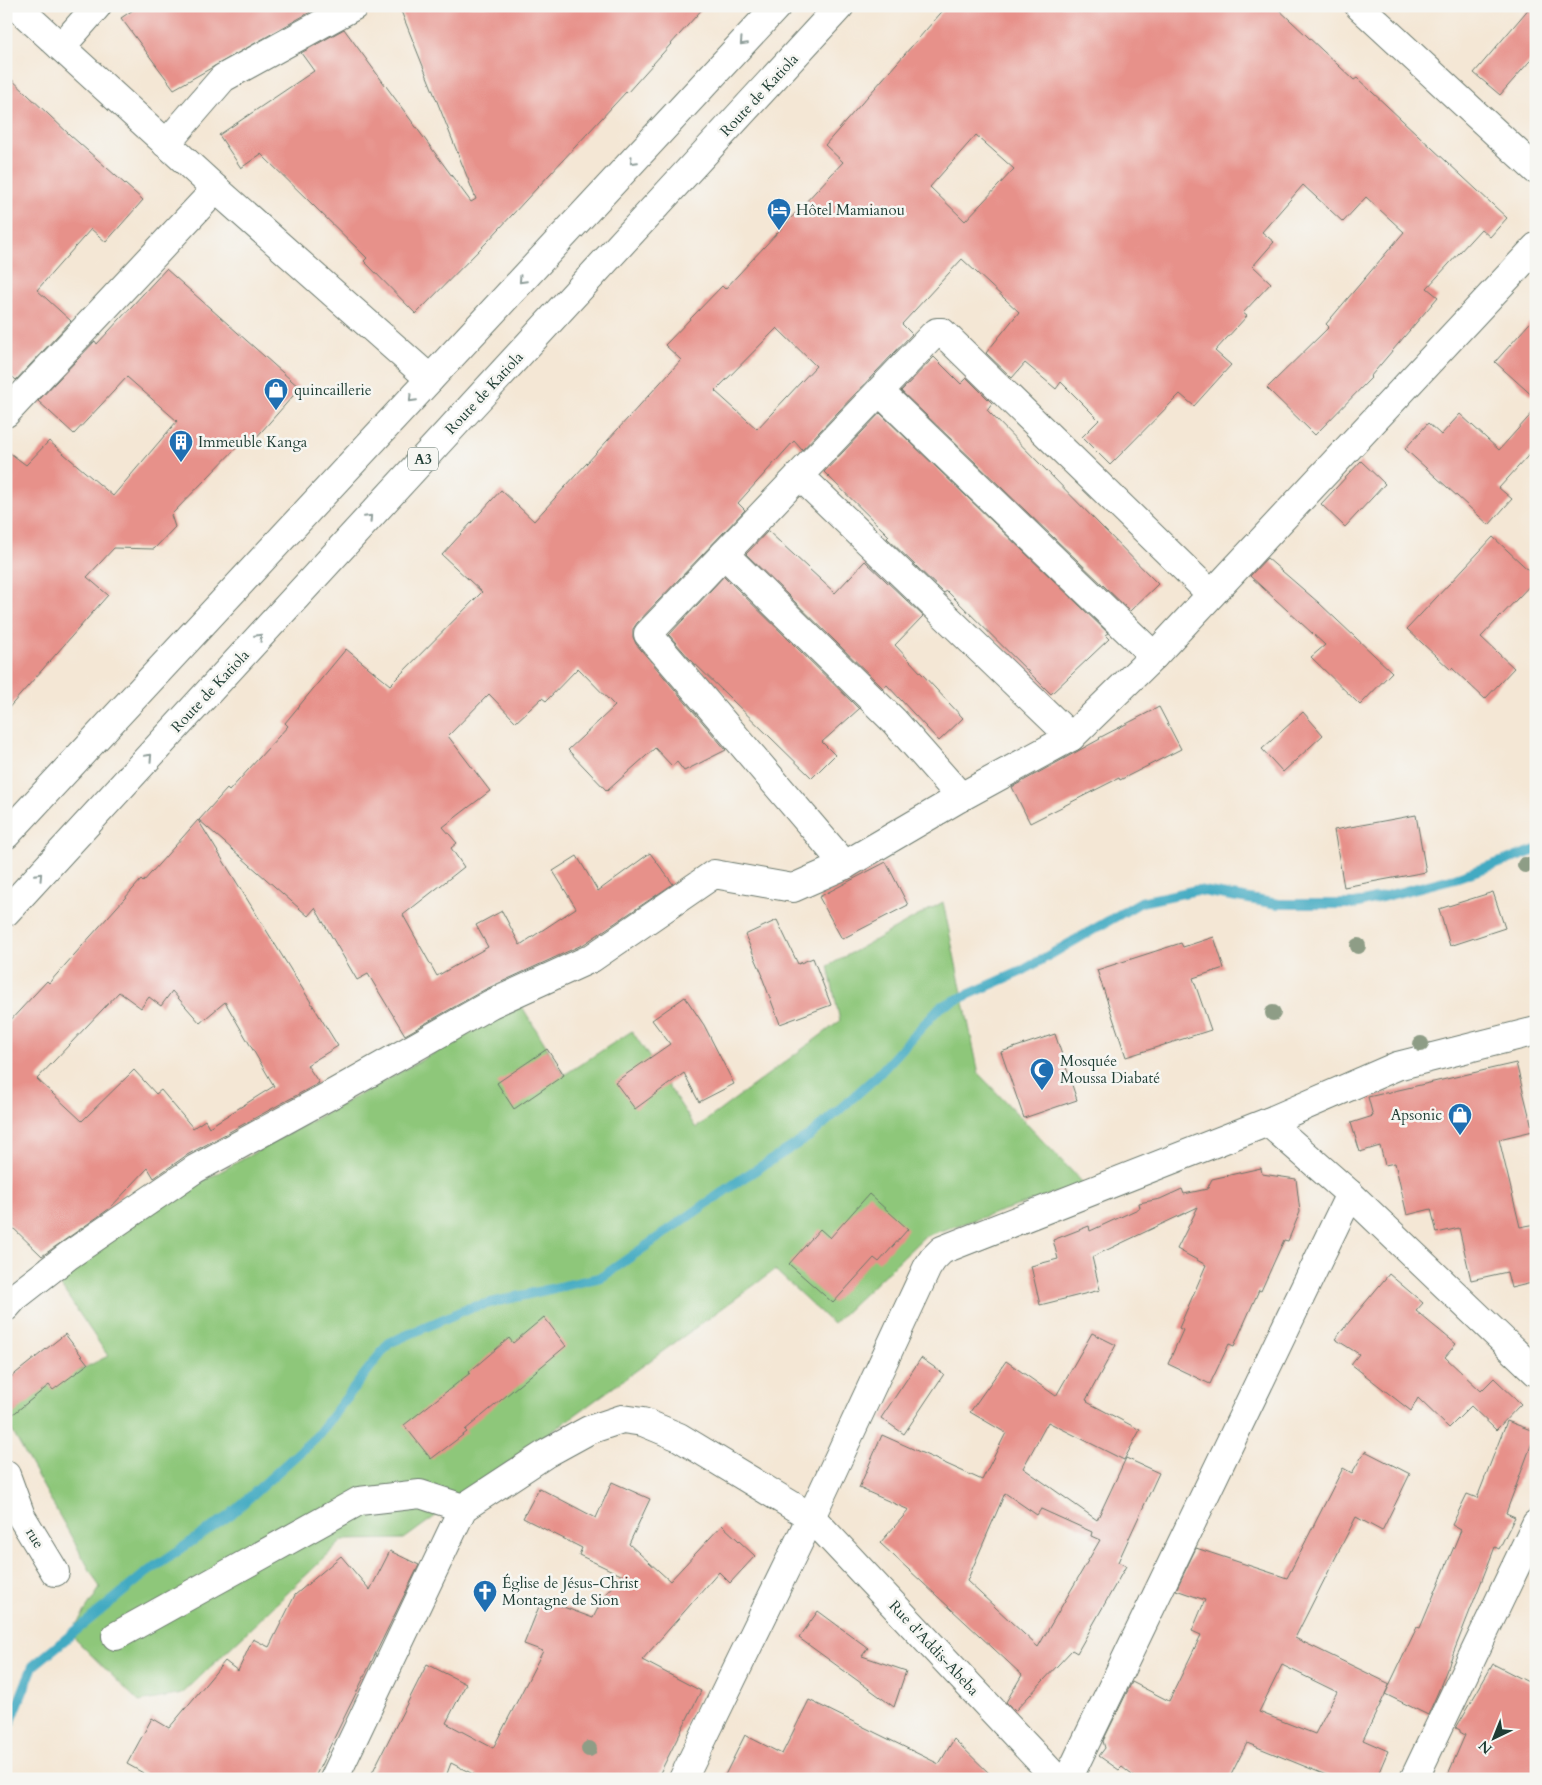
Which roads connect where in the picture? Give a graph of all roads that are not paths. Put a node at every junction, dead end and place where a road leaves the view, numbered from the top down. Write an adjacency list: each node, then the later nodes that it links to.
1 (15, 6): 7 (main road); 8 (main road)
2 (98, 6): 8 (main road)
3 (354, 6): 9 (main road)
4 (777, 6): 13 (main road, one-way to 13)
5 (840, 6): 24 (main road, Route de Katiola / A3, one-way to 5)
6 (1359, 6): 10 (main road)
7 (6, 15)
8 (61, 47): 9 (main road)
9 (166, 144): 11 (main road)
10 (1536, 170)
11 (216, 189): 13 (main road); 15 (main road)
12 (1536, 247): 18 (main road)
13 (430, 379): 22 (main road, one-way to 22)
14 (880, 392): 16 (main road); 18 (main road); 19 (main road)
15 (6, 413)
16 (800, 476): 17 (main road); 20 (main road)
17 (724, 554): 21 (main road); 23 (main road)
18 (1211, 594): 19 (main road)
19 (1154, 656): 20 (main road)
20 (1071, 737): 21 (main road)
21 (961, 797): 23 (main road)
22 (6, 835)
23 (846, 865): 28 (main road)
24 (6, 912)
25 (1536, 1031): 26 (main road)
26 (1268, 1122): 27 (main road); 32 (main road)
27 (1350, 1194): 29 (main road); 39 (main road)
28 (6, 1307)
29 (1536, 1372)
30 (6, 1475): 34 (main road, rue)
31 (463, 1508): 32 (main road, Rue d'Addis-Abeba); 35 (main road); 36 (main road)
32 (811, 1517): 37 (main road); 38 (main road, Rue d'Addis-Abeba)
33 (1536, 1524): 40 (main road)
34 (55, 1572)
35 (116, 1636)
36 (334, 1779)
37 (683, 1779)
38 (1057, 1779)
39 (1068, 1779)
40 (1414, 1779)

